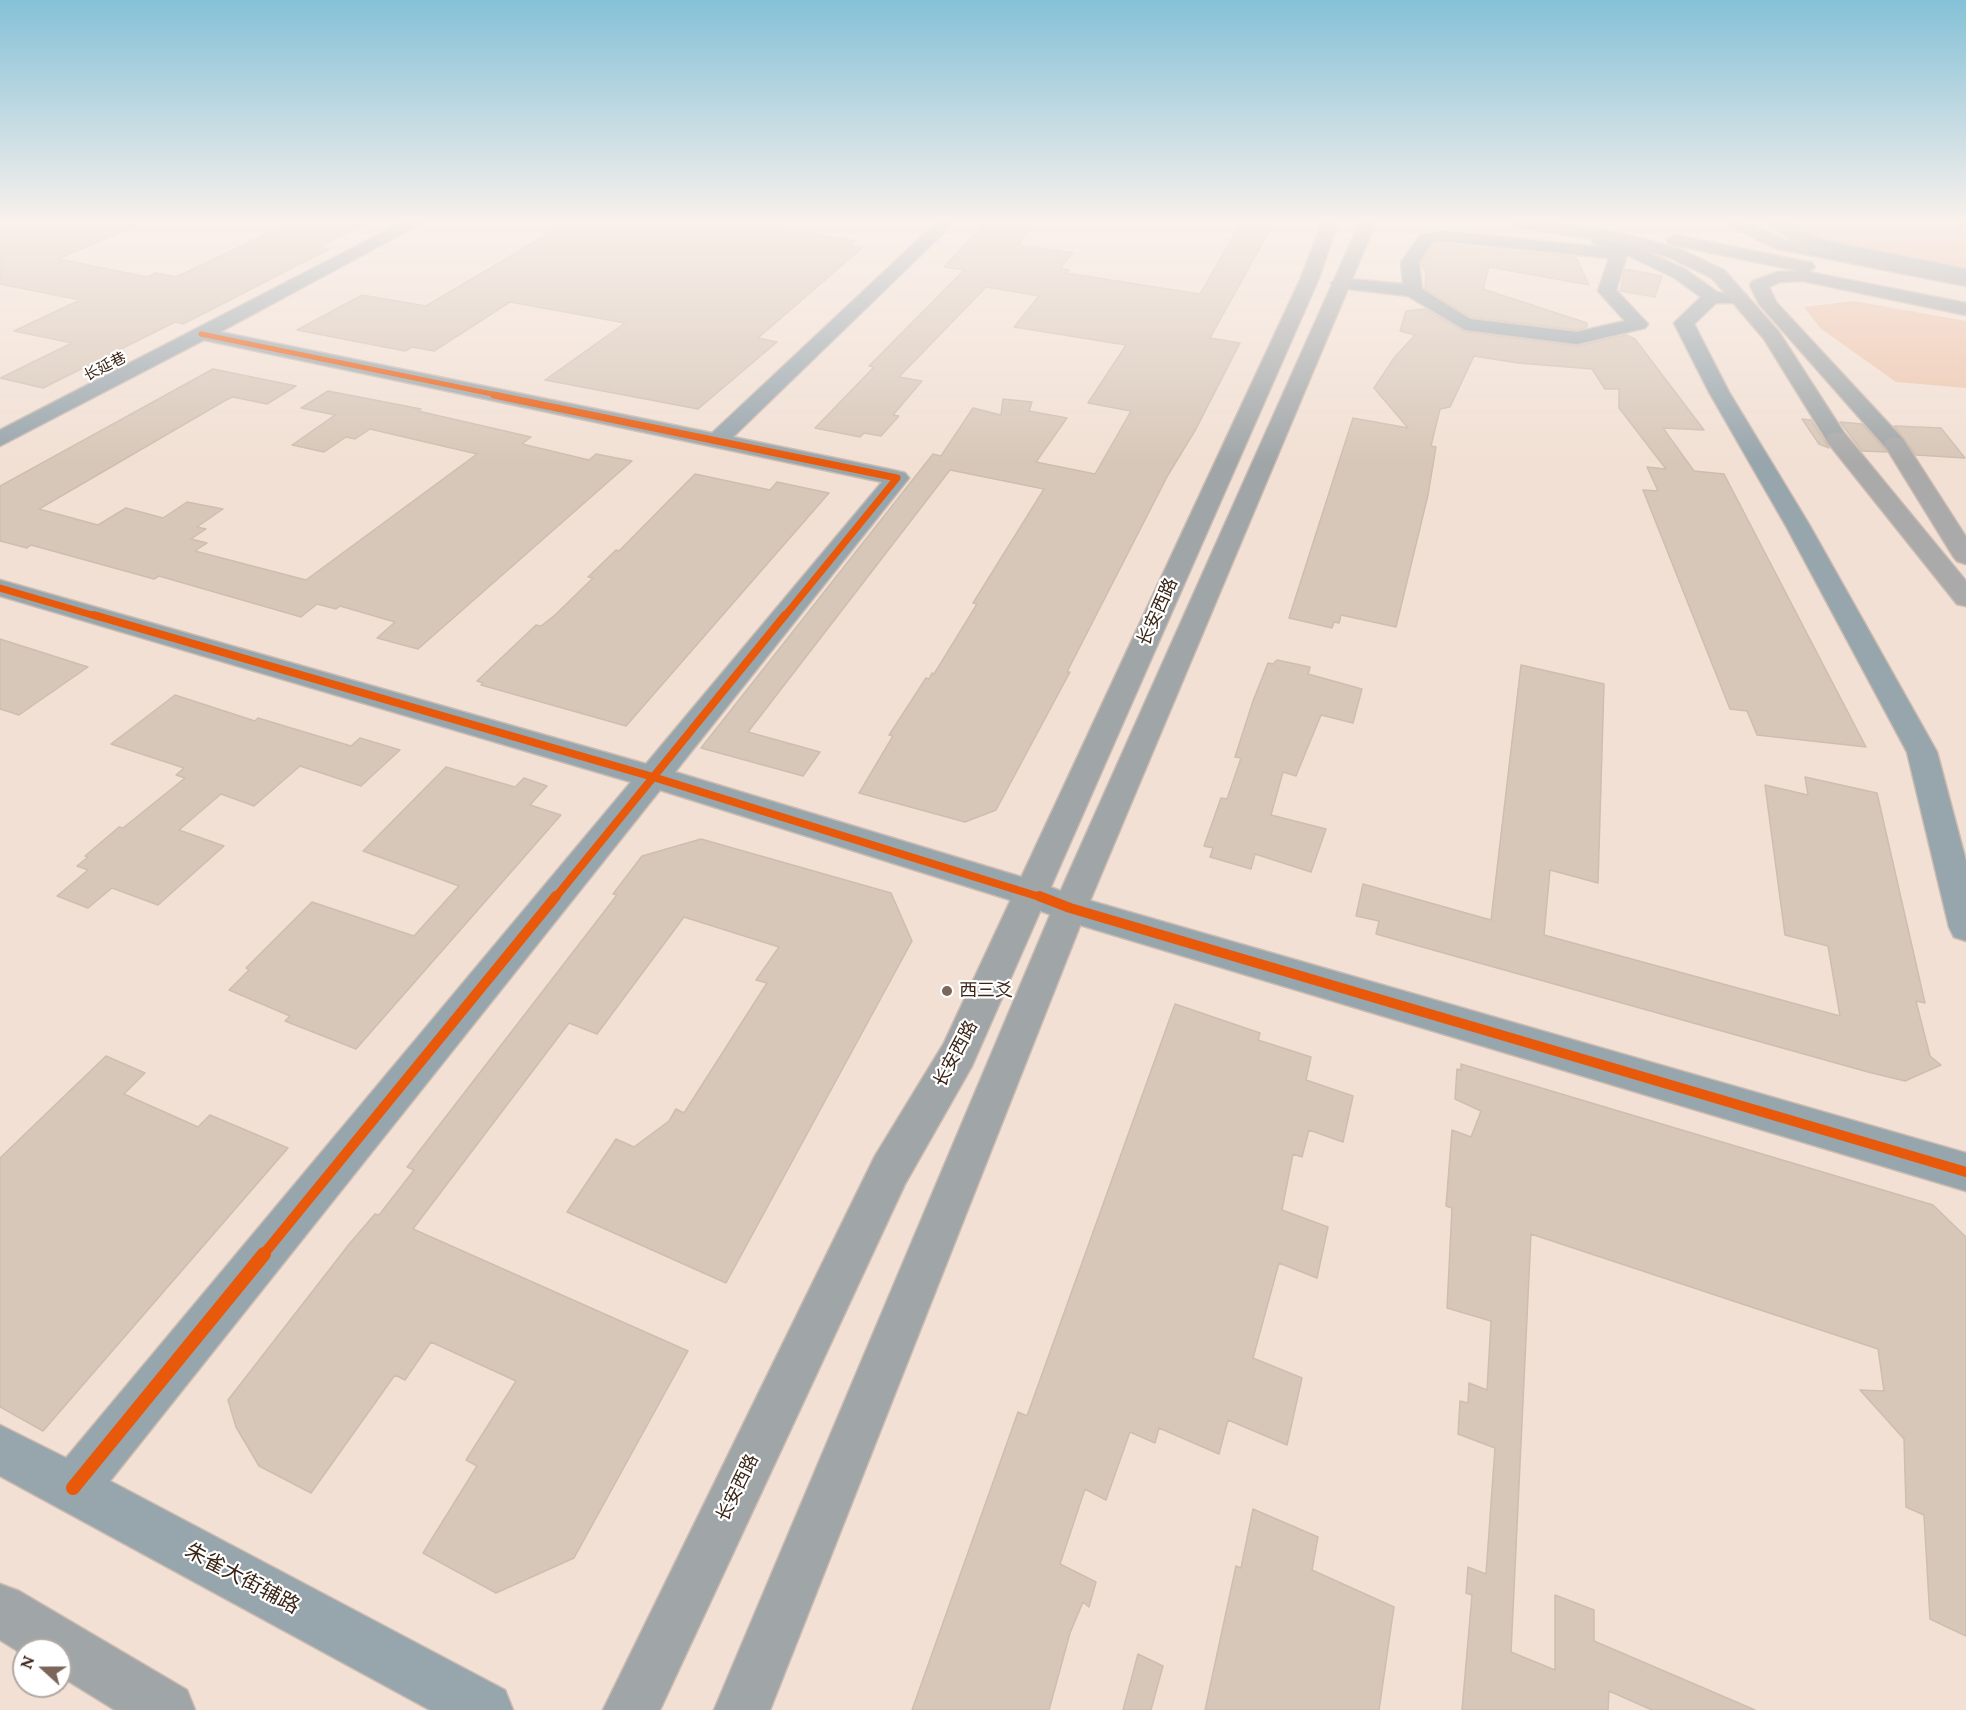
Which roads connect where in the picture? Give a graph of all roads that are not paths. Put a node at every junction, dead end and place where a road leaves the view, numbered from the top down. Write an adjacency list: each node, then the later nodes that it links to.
1 (244, 302): 14 (street, 长延巷)
2 (263, 302): 13 (street, 长延巷)
3 (863, 302): 17 (street)
4 (1299, 302): 23 (main road, 长安西路)
5 (1332, 302): 24 (main road, 长安西路)
6 (1430, 302): 7 (street)
7 (1617, 302)
8 (1714, 302): 25 (street)
9 (1743, 302): 16 (main road)
10 (1767, 302): 18 (main road)
11 (1930, 302): 12 (main road)
12 (1966, 309)
13 (201, 334): 15 (street, 长延巷); 17 (street)
14 (0, 427)
15 (0, 439)
16 (1837, 440): 21 (highway)
17 (715, 442): 22 (street)
18 (1895, 444): 19 (highway)
19 (1966, 556)
20 (0, 588): 22 (street)
21 (1966, 598)
22 (653, 777): 23 (street); 28 (street)
23 (1031, 893): 24 (street); 32 (main road, 长安西路)
24 (1070, 908): 26 (street); 33 (main road, 长安西路)
25 (1966, 927)
26 (1966, 1172)
27 (0, 1449): 28 (street, 朱雀大街辅路)
28 (73, 1488): 31 (street, 朱雀大街辅路)
29 (0, 1610): 30 (main road)
30 (167, 1710)
31 (485, 1710)
32 (631, 1710)
33 (742, 1710)

